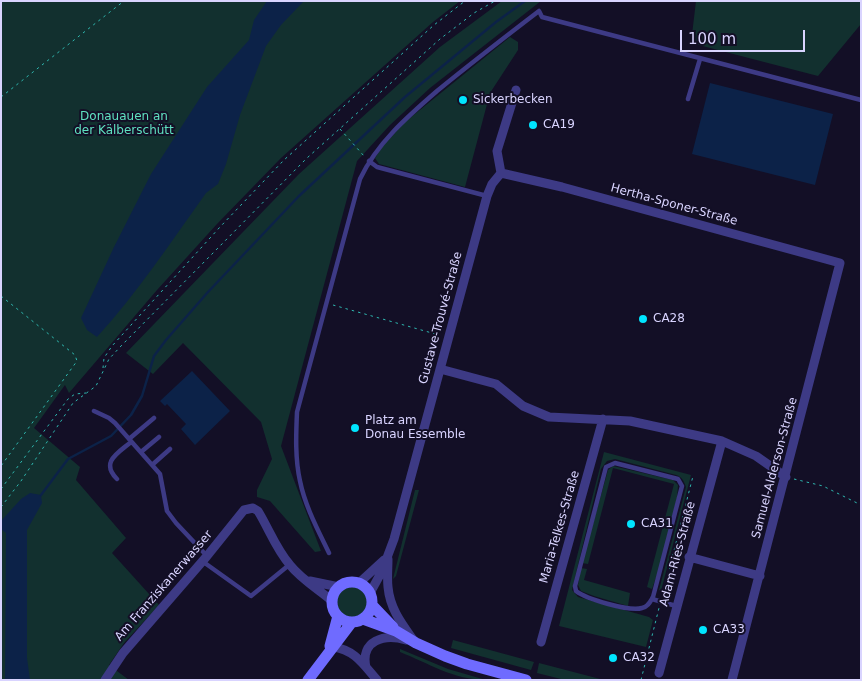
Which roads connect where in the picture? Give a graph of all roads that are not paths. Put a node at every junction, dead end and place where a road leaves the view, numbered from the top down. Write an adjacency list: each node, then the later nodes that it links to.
1 (700, 59): 3 (lane); 4 (lane); 5 (lane)
2 (516, 90): 6 (street)
3 (688, 99)
4 (861, 100)
5 (369, 161): 7 (lane); 21 (lane)
6 (501, 173): 7 (street, Gustave-Trouvé-Straße); 8 (street, Hertha-Sponer-Straße)
7 (487, 196): 9 (street, Gustave-Trouvé-Straße)
8 (840, 263): 19 (street, Samuel-Alderson-Straße)
9 (440, 368): 12 (street); 22 (street, Gustave-Trouvé-Straße)
10 (94, 411): 14 (lane)
11 (154, 418): 14 (lane)
12 (603, 419): 15 (street); 38 (street, Maria-Telkes-Straße)
13 (159, 438): 17 (lane)
14 (130, 440): 17 (lane); 20 (lane)
15 (722, 442): 19 (street); 23 (street, Adam-Ries-Straße)
16 (170, 449): 18 (lane)
17 (141, 452): 18 (lane)
18 (152, 465): 24 (lane)
19 (786, 477): 26 (street, Samuel-Alderson-Straße)
20 (116, 479)
21 (329, 553)
22 (387, 556): 28 (street, Gustave-Trouvé-Straße); 30 (street, Gustave-Trouvé-Straße); 39 (street, Gustave-Trouvé-Straße)
23 (689, 557): 26 (street); 34 (street, Adam-Ries-Straße)
24 (205, 558): 25 (lane); 25 (street, Am Franziskanerwasser); 44 (street, Am Franziskanerwasser)
25 (289, 565): 27 (street)
26 (760, 576): 48 (street, Samuel-Alderson-Straße)
27 (308, 581): 29 (street); 32 (street)
28 (359, 583): 29 (street); 30 (street)
29 (338, 587): 32 (street)
30 (370, 593): 33 (street)
31 (652, 598): 31 (lane); 34 (lane)
32 (332, 601): 35 (street)
33 (372, 605): 36 (street); 37 (street)
34 (676, 606): 43 (street, Adam-Ries-Straße)
35 (338, 616): 36 (street); 41 (street)
36 (357, 620): 37 (street); 40 (street)
37 (396, 630): 39 (street)
38 (541, 642)
39 (416, 643): 42 (street); 47 (street)
40 (333, 647): 41 (street); 42 (street)
41 (325, 656): 45 (street)
42 (366, 667): 46 (street)
43 (659, 673)
44 (105, 680)
45 (308, 680)
46 (377, 680)
47 (526, 680)
48 (732, 680)

